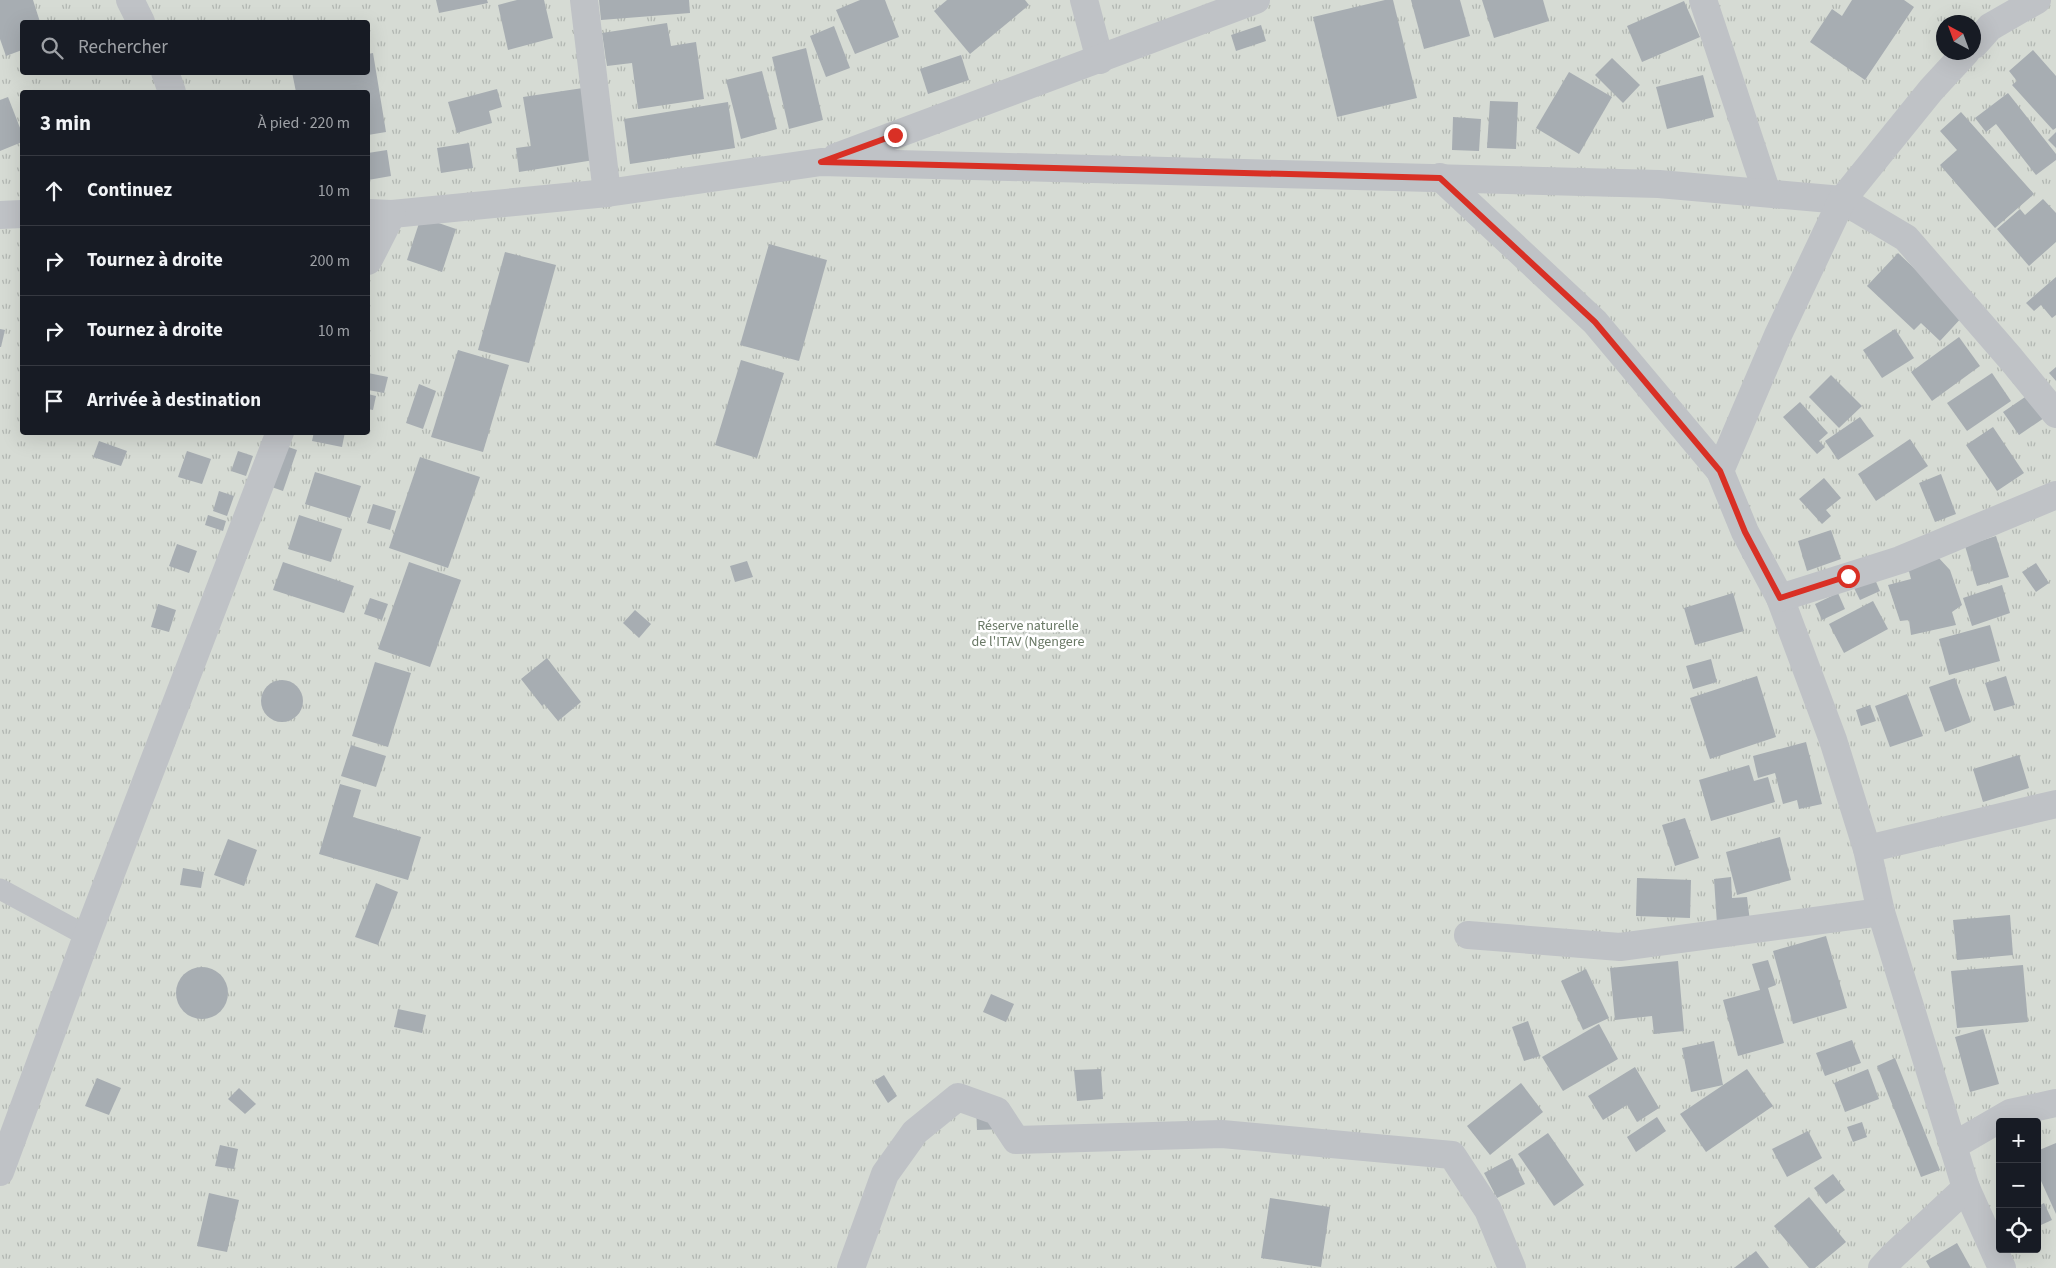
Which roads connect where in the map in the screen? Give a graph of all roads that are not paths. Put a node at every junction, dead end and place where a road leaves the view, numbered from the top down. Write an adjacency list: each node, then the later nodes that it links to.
1 (130, 0): 7 (street)
2 (584, 0): 15 (street)
3 (1084, 0): 9 (street)
4 (1256, 0): 9 (street)
5 (1703, 0): 16 (street)
6 (2037, 0): 8 (street)
7 (140, 20)
8 (1981, 37)
9 (1100, 60): 13 (street)
10 (1959, 60): 17 (street)
11 (166, 75): 12 (street)
12 (171, 90)
13 (821, 162): 14 (street); 15 (street)
14 (1440, 178): 16 (street); 24 (street)
15 (607, 193): 19 (street)
16 (1767, 193): 17 (street)
17 (1842, 200): 22 (street); 24 (street)
18 (20, 214): 20 (street)
19 (380, 214): 21 (street)
20 (0, 215)
21 (370, 253)
22 (2056, 414)
23 (279, 435): 32 (street)
24 (1720, 471): 26 (street)
25 (2056, 494): 26 (street)
26 (1780, 598): 28 (street)
27 (2056, 804): 28 (street)
28 (1867, 850): 30 (street)
29 (0, 889): 32 (lane)
30 (1881, 912): 31 (street); 34 (street)
31 (1468, 935)
32 (87, 936): 35 (street)
33 (2056, 1103): 34 (street)
34 (1953, 1146): 36 (street)
35 (0, 1172)
36 (1966, 1188): 39 (street); 40 (street)
37 (851, 1268): 38 (street)
38 (1512, 1268)
39 (1882, 1268)
40 (2002, 1268)

